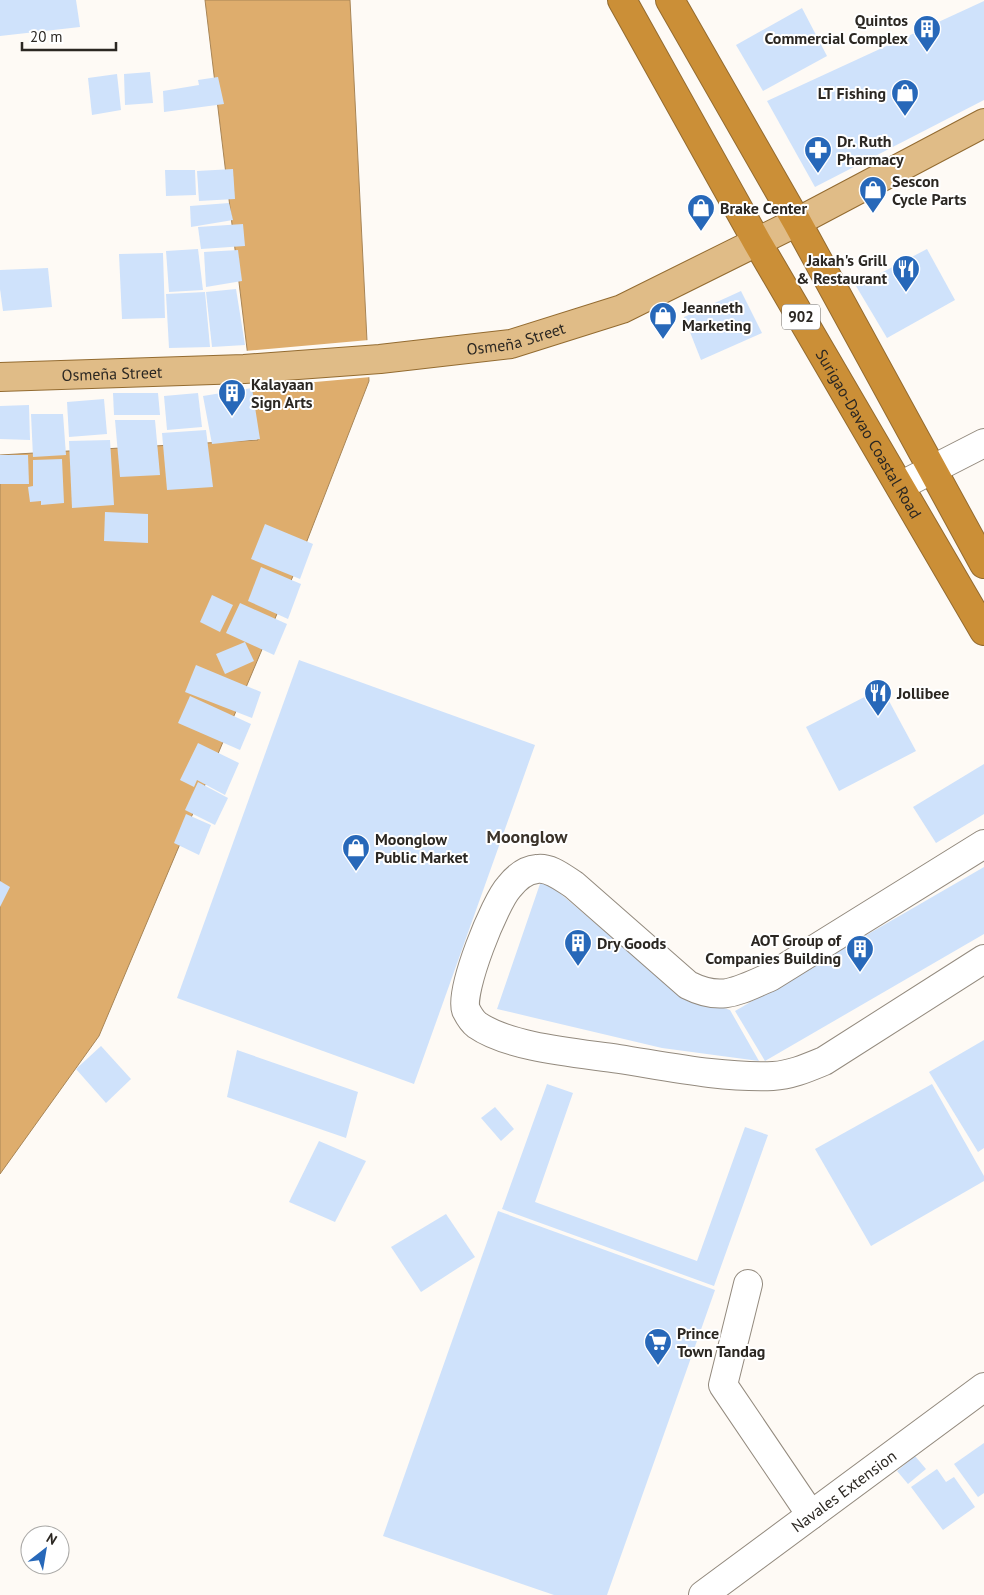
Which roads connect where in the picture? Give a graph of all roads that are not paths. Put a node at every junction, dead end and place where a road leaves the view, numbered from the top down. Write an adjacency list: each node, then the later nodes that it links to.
1 (622, 0): 5 (highway, Surigao-Davao Coastal Road / 902)
2 (670, 0): 4 (highway, 902)
3 (984, 123): 4 (main road, Osmeña Street)
4 (797, 222): 5 (main road, Osmeña Street); 8 (highway, 902)
5 (757, 242): 6 (main road, Osmeña Street); 9 (highway, Surigao-Davao Coastal Road / 902)
6 (0, 378)
7 (984, 443): 8 (street)
8 (933, 471): 9 (street); 10 (highway, 902)
9 (900, 486): 11 (highway, Surigao-Davao Coastal Road / 902)
10 (984, 564)
11 (984, 631)
12 (984, 844): 13 (street)
13 (984, 959)
14 (748, 1284): 16 (street)
15 (984, 1387): 16 (street, Navales Extension)
16 (811, 1515): 17 (street, Navales Extension)
17 (703, 1595)

